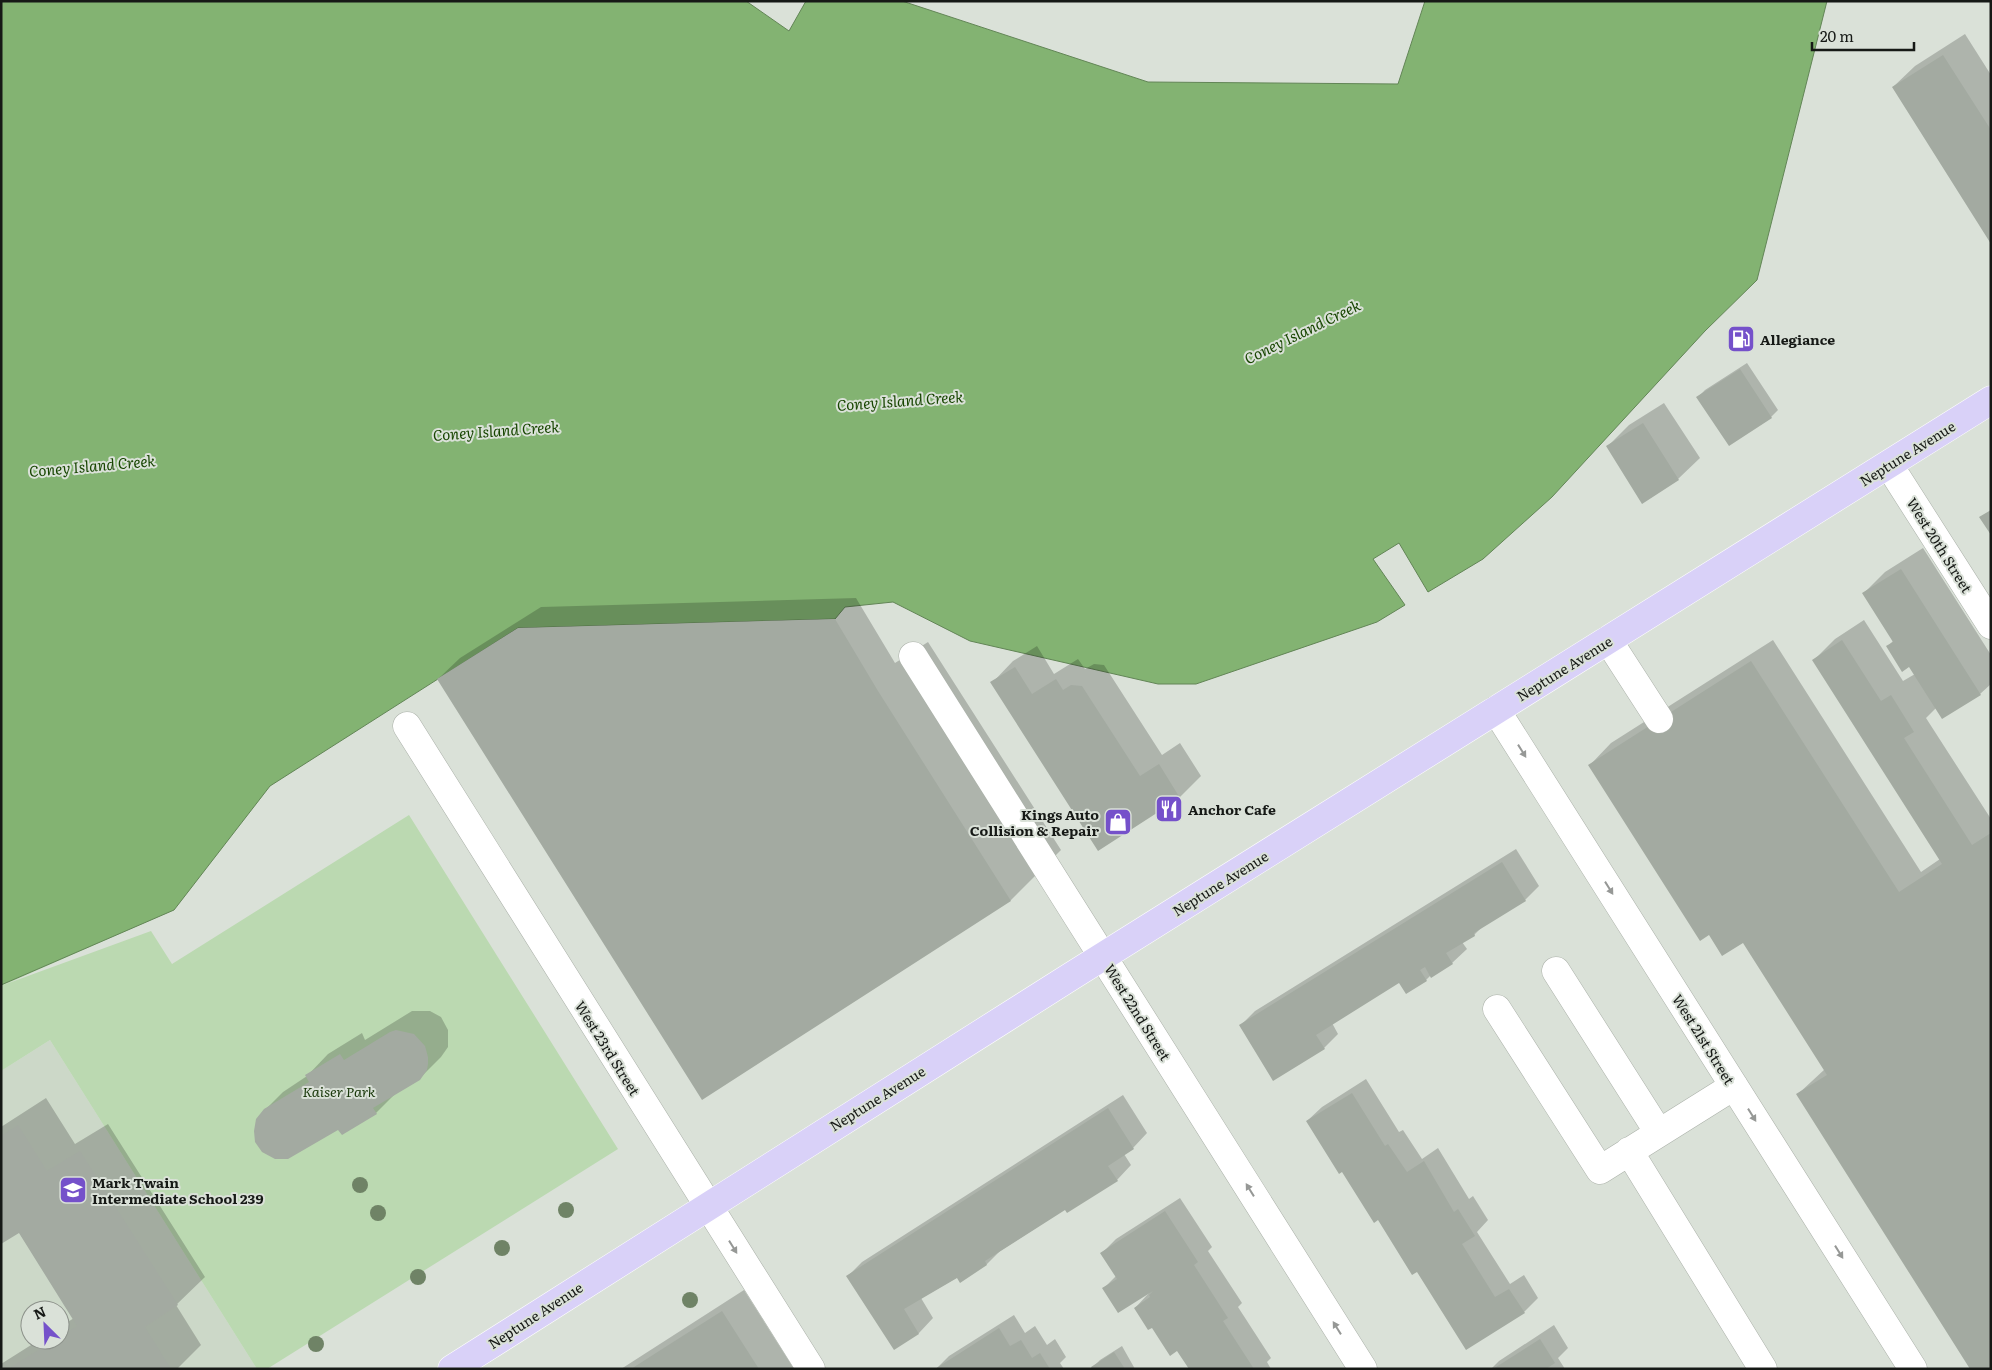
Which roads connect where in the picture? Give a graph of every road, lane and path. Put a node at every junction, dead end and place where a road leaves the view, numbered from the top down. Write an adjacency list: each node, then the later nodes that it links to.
1 (1991, 400): 2 (main road, Neptune Avenue)
2 (1889, 464): 3 (street, West 20th Street); 4 (main road, Neptune Avenue)
3 (1991, 625)
4 (1608, 640): 6 (main road, Neptune Avenue); 7 (street)
5 (913, 656): 9 (street, West 22nd Street)
6 (1496, 710): 9 (main road, Neptune Avenue); 12 (street, West 21st Street, one-way to 12)
7 (1659, 719)
8 (407, 726): 15 (street, West 23rd Street)
9 (1103, 956): 15 (main road, Neptune Avenue); 18 (street, West 22nd Street, one-way to 9)
10 (1556, 970): 13 (street)
11 (1497, 1009): 14 (street)
12 (1734, 1086): 13 (street); 20 (street, West 21st Street, one-way to 20)
13 (1659, 1133): 14 (street)
14 (1629, 1152): 19 (street)
15 (707, 1205): 16 (main road, Neptune Avenue); 17 (street, West 23rd Street, one-way to 17)
16 (452, 1369)
17 (810, 1369)
18 (1363, 1369)
19 (1762, 1369)
20 (1912, 1369)

